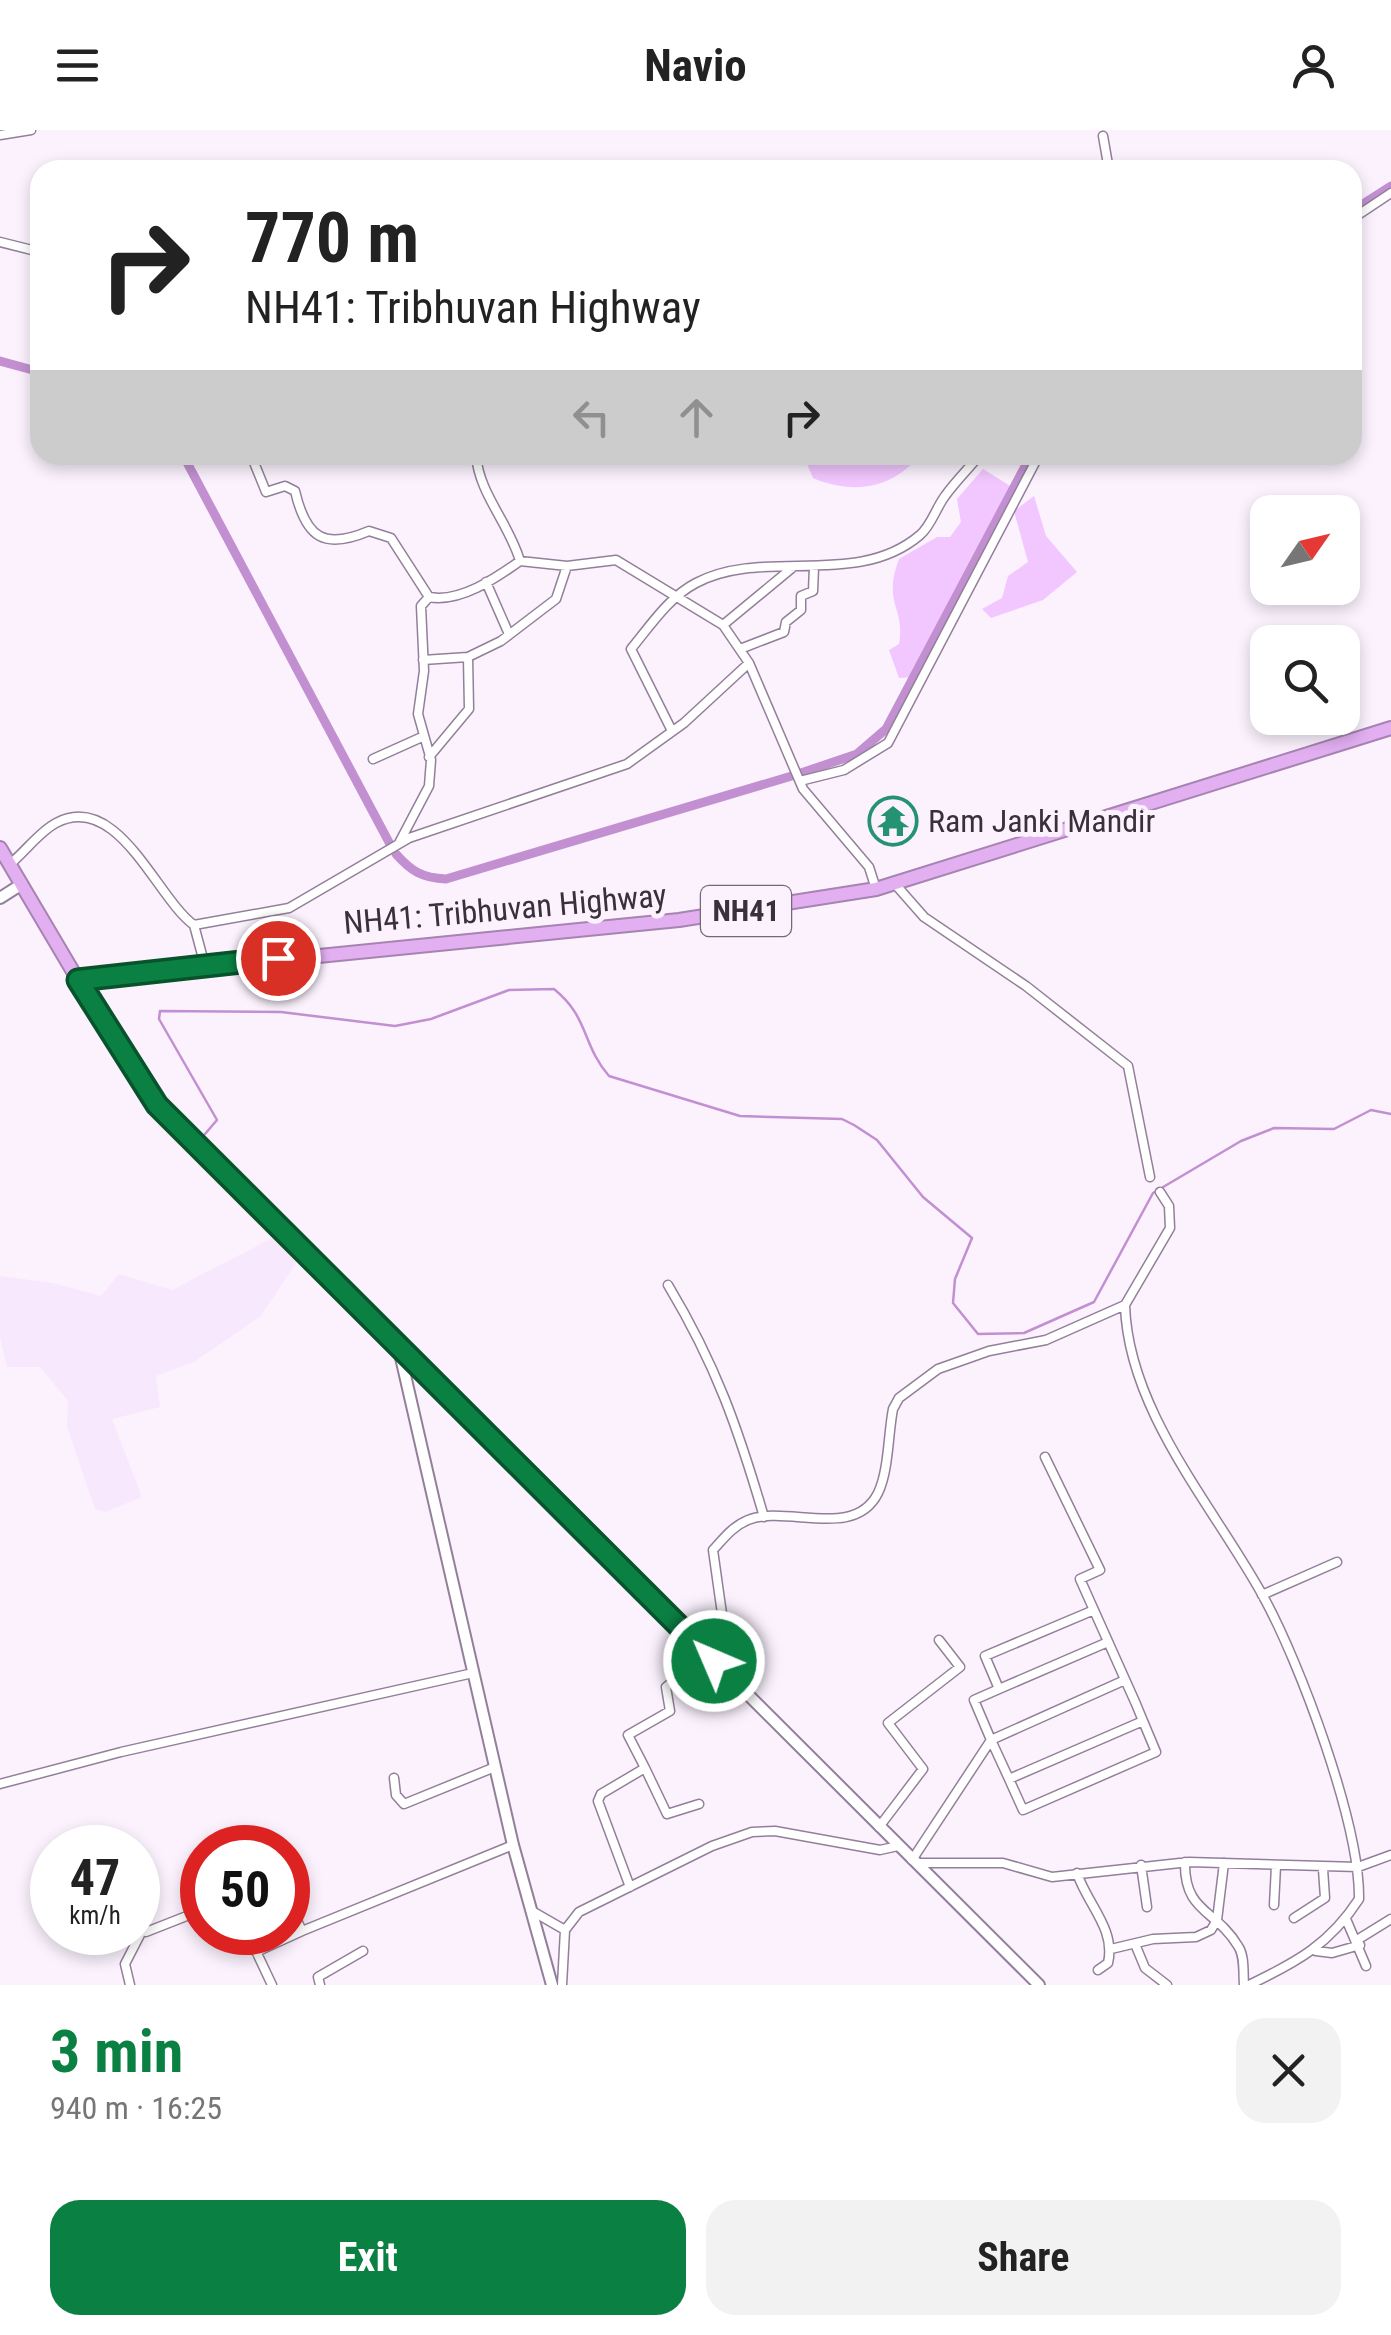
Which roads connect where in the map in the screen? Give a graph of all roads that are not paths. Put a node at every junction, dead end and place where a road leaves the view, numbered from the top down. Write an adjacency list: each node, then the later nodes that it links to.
1 (31, 130): 2 (street)
2 (0, 135)
3 (1102, 136): 4 (street)
4 (1107, 160)
5 (1391, 193): 6 (street)
6 (1362, 213)
7 (0, 242): 8 (street)
8 (30, 250)
9 (255, 465): 19 (street)
10 (477, 465): 13 (street)
11 (972, 465): 15 (street)
12 (1034, 465): 31 (street)
13 (520, 560): 14 (street); 17 (street)
14 (567, 566): 18 (street); 21 (street)
15 (814, 567): 16 (street); 22 (street)
16 (792, 568): 18 (street); 20 (street)
17 (486, 582): 19 (street); 21 (street)
18 (678, 594): 20 (street); 27 (street)
19 (430, 597): 24 (street)
20 (724, 625): 22 (street)
21 (508, 632): 23 (street)
22 (740, 649): 25 (street)
23 (468, 656): 24 (street); 29 (street)
24 (423, 660): 28 (street)
25 (749, 663): 27 (street); 31 (street)
26 (1391, 728): 36 (highway, NH41: Tribhuvan Highway / NH41)
27 (672, 732): 32 (street)
28 (422, 737): 29 (street); 30 (street)
29 (429, 756): 32 (street)
30 (372, 759)
31 (800, 781): 37 (street)
32 (399, 843): 39 (street)
33 (0, 848): 34 (highway)
34 (10, 864): 35 (highway); 39 (street)
35 (22, 884): 38 (main road); 41 (highway)
36 (895, 884): 37 (highway, NH41: Tribhuvan Highway / NH41); 42 (street)
37 (876, 889): 40 (highway, NH41: Tribhuvan Highway / NH41)
38 (0, 898)
39 (194, 926): 40 (street)
40 (205, 966): 41 (highway, NH41: Tribhuvan Highway / NH41)
41 (78, 980): 46 (main road)
42 (1150, 1177)
43 (1160, 1192): 45 (street)
44 (668, 1285): 48 (street)
45 (1125, 1305): 48 (street); 50 (street)
46 (398, 1346): 54 (main road); 55 (main road)
47 (1045, 1457): 51 (street)
48 (764, 1516): 54 (street)
49 (1336, 1562): 50 (street)
50 (1262, 1595): 75 (street)
51 (1094, 1610): 53 (street); 57 (street)
52 (939, 1640): 66 (street)
53 (1108, 1642): 56 (street); 57 (street)
54 (710, 1658): 61 (street); 66 (main road)
55 (474, 1673): 60 (main road); 64 (street)
56 (1125, 1680): 58 (street); 59 (street)
57 (1000, 1689): 59 (street)
58 (1142, 1721): 63 (street); 63 (street)
59 (991, 1740): 63 (street); 70 (street)
60 (495, 1767): 62 (street); 67 (main road)
61 (644, 1768): 65 (street); 78 (street)
62 (394, 1778)
63 (1009, 1779)
64 (0, 1784)
65 (699, 1804)
66 (880, 1827): 68 (main road)
67 (513, 1845): 81 (main road); 86 (street)
68 (898, 1846): 70 (main road); 78 (street)
69 (1391, 1855): 75 (street)
70 (914, 1861): 77 (street); 102 (main road)
71 (1185, 1862): 72 (street); 73 (street); 85 (street)
72 (1224, 1863): 74 (street); 85 (street)
73 (1141, 1865): 77 (street); 80 (street)
74 (1276, 1866): 76 (street); 79 (street)
75 (1358, 1866): 76 (street); 83 (street)
76 (1323, 1868): 82 (street)
77 (1077, 1873): 90 (street)
78 (630, 1886): 87 (street)
79 (1274, 1905)
80 (1147, 1907)
81 (532, 1911): 87 (street); 100 (main road)
82 (1294, 1918)
83 (1346, 1918): 88 (street); 91 (street)
84 (1391, 1919): 88 (street)
85 (1218, 1920): 89 (street); 104 (street)
86 (310, 1928)
87 (565, 1930): 101 (street)
88 (1358, 1942): 91 (street); 95 (street)
89 (1135, 1944): 90 (street); 103 (street)
90 (1112, 1949): 96 (street)
91 (1316, 1951): 104 (street)
92 (364, 1952): 99 (street)
93 (129, 1955): 97 (street)
94 (257, 1955): 98 (street)
95 (1366, 1966)
96 (1098, 1970)
97 (130, 1985)
98 (272, 1985)
99 (320, 1985)
100 (552, 1985)
101 (562, 1985)
102 (1039, 1985)
103 (1167, 1985)
104 (1246, 1985)

